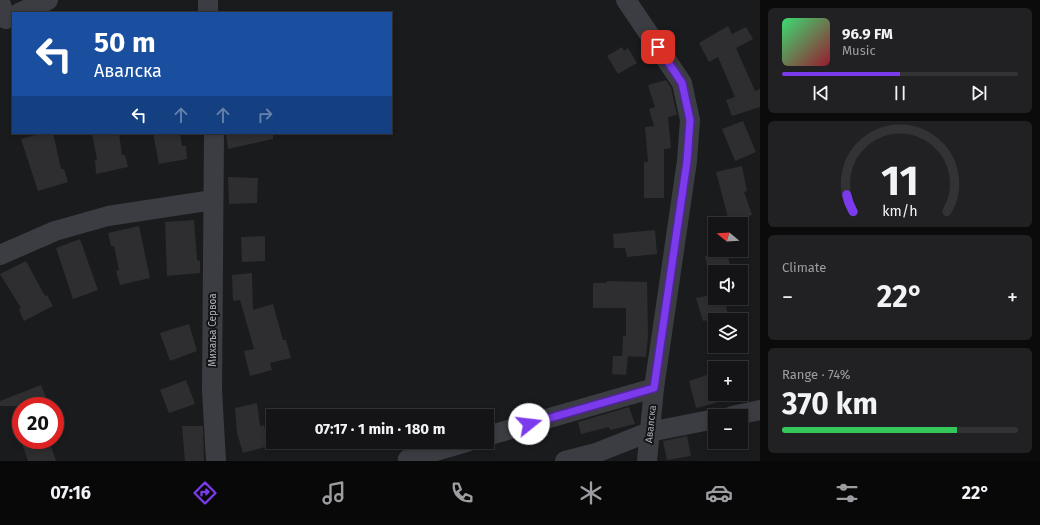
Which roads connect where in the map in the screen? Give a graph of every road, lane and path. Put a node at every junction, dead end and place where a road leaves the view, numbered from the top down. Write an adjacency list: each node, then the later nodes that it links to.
1 (48, 0): 4 (street)
2 (208, 0): 5 (street)
3 (626, 0): 9 (street, Авалска)
4 (14, 12)
5 (208, 12)
6 (214, 134): 7 (street, Михаља Сервоа)
7 (213, 200): 8 (street); 17 (street, Михаља Сервоа)
8 (0, 255)
9 (654, 388): 13 (street, Авалска); 14 (street)
10 (760, 410): 11 (street)
11 (748, 413)
12 (708, 420): 13 (street)
13 (649, 432): 18 (street); 19 (street, Авалска)
14 (494, 434)
15 (443, 449): 16 (street)
16 (408, 459)
17 (216, 461)
18 (565, 461)
19 (647, 461)

